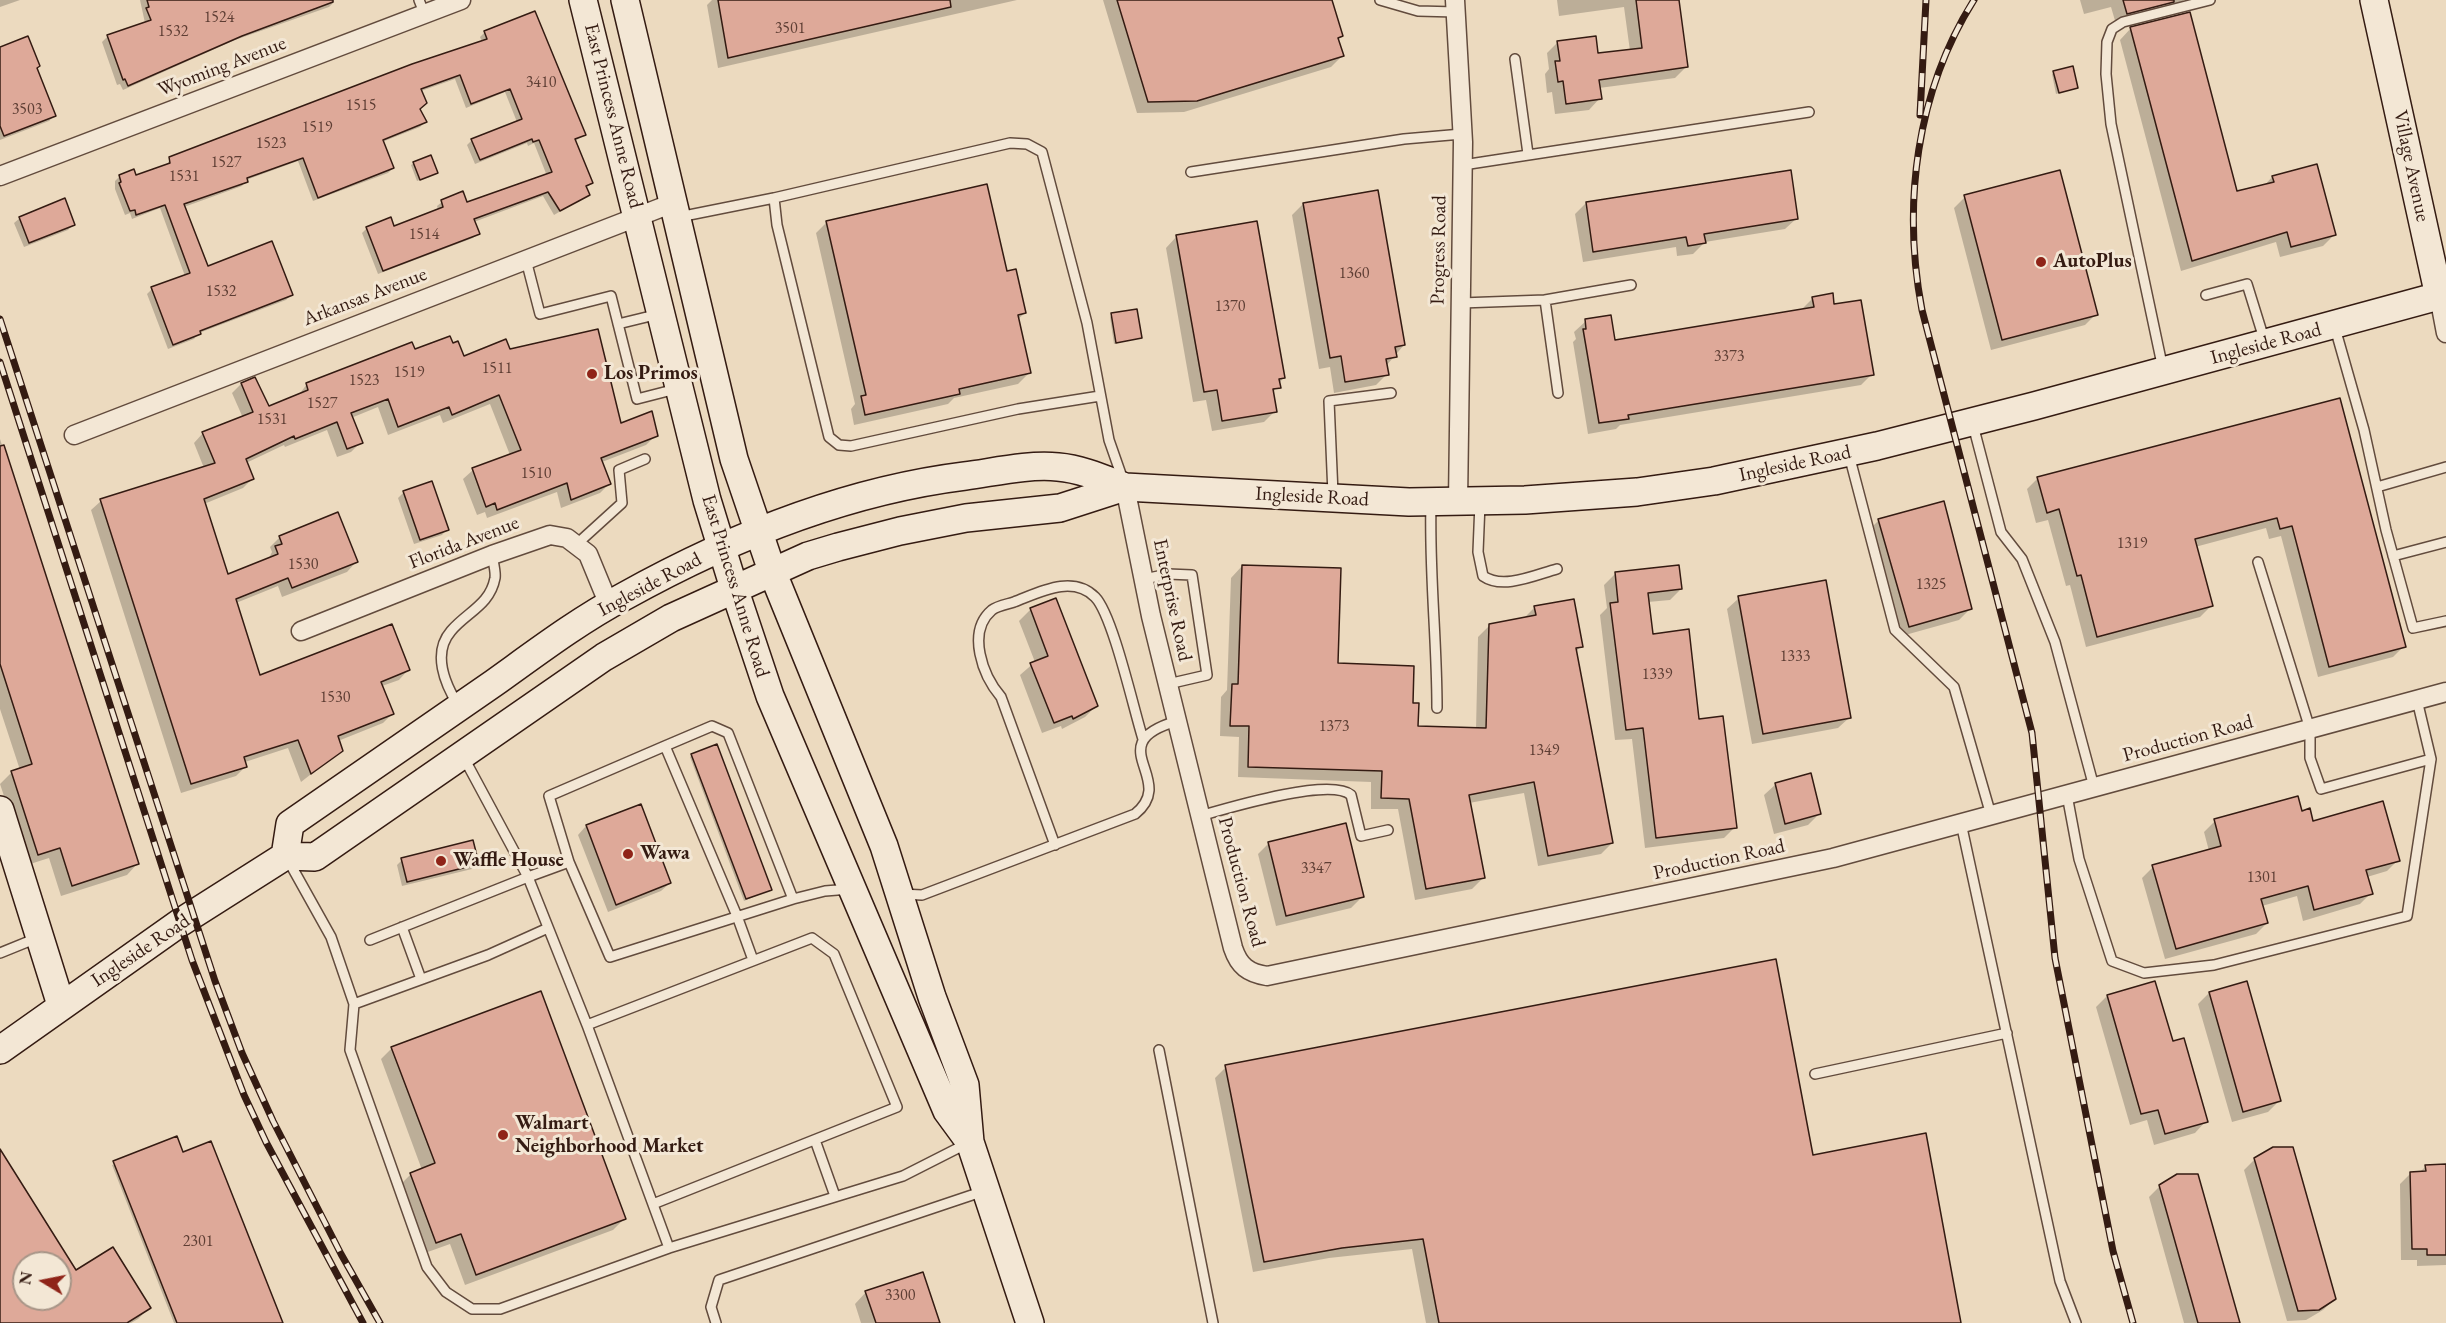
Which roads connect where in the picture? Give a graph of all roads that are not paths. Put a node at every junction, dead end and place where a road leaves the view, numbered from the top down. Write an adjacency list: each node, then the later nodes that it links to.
1 (461, 0): 8 (street, Wyoming Avenue)
2 (583, 0): 18 (street, East Princess Anne Road)
3 (625, 0): 17 (street, East Princess Anne Road)
4 (1380, 0): 7 (lane)
5 (2210, 0): 30 (lane)
6 (2374, 0): 22 (street, Village Avenue)
7 (1456, 6): 11 (street, Progress Road)
8 (422, 7): 15 (street, Wyoming Avenue)
9 (1515, 59): 12 (lane)
10 (1809, 112): 12 (lane)
11 (1462, 134): 13 (street, Progress Road); 14 (lane)
12 (1528, 154): 13 (lane)
13 (1462, 165): 24 (street, Progress Road)
14 (1191, 172)
15 (0, 176)
16 (774, 198): 17 (lane); 34 (lane); 34 (lane)
17 (675, 210): 18 (street, Arkansas Avenue); 45 (street, East Princess Anne Road)
18 (638, 217): 19 (street, Arkansas Avenue); 25 (street, East Princess Anne Road)
19 (526, 260): 26 (lane); 36 (street, Arkansas Avenue)
20 (1631, 285): 23 (lane)
21 (2206, 295): 29 (lane)
22 (2443, 295): 27 (street, Ingleside Road); 28 (street, Village Avenue)
23 (1545, 300): 24 (lane); 33 (lane)
24 (1461, 303): 43 (street, Progress Road)
25 (662, 313): 26 (lane); 31 (street, East Princess Anne Road)
26 (618, 324): 31 (lane)
27 (2335, 326): 29 (street, Ingleside Road); 40 (lane)
28 (2446, 333)
29 (2266, 344): 30 (street, Ingleside Road)
30 (2163, 372): 35 (street, Ingleside Road)
31 (680, 388): 48 (street, East Princess Anne Road)
32 (1391, 393): 42 (lane)
33 (1558, 393)
34 (1100, 396): 41 (lane)
35 (1972, 422): 37 (street, Ingleside Road); 70 (lane)
36 (74, 435)
37 (1848, 452): 43 (street, Ingleside Road); 73 (lane)
38 (645, 459): 47 (lane)
39 (2446, 467): 40 (lane)
40 (2377, 486): 50 (lane)
41 (1125, 488): 42 (street, Ingleside Road); 45 (street, Ingleside Road); 53 (street, Ingleside Road); 54 (street, Enterprise Road)
42 (1334, 500): 44 (street, Ingleside Road)
43 (1469, 501): 44 (street, Ingleside Road); 52 (lane)
44 (1431, 502): 63 (lane)
45 (757, 532): 48 (street, Ingleside Road); 53 (street, East Princess Anne Road)
46 (2446, 542): 50 (lane)
47 (578, 543): 49 (street, Florida Avenue); 56 (street)
48 (721, 548): 55 (street, East Princess Anne Road); 56 (street, Ingleside Road)
49 (492, 555): 58 (street, Florida Avenue); 62 (lane)
50 (2393, 555): 57 (lane)
51 (2258, 562): 65 (lane)
52 (1557, 569)
53 (772, 571): 55 (street, Ingleside Road); 83 (street, East Princess Anne Road)
54 (1144, 579): 59 (street, Enterprise Road); 59 (lane)
55 (734, 588): 68 (street, Ingleside Road); 82 (street, East Princess Anne Road)
56 (609, 605): 62 (street, Ingleside Road)
57 (2446, 621)
58 (301, 631)
59 (1168, 684): 64 (street, Enterprise Road)
60 (2446, 692): 61 (street, Production Road)
61 (2417, 700): 65 (street, Production Road); 69 (lane)
62 (459, 707): 79 (street, Ingleside Road)
63 (1437, 708)
64 (1177, 721): 66 (lane); 74 (street, Production Road)
65 (2310, 729): 69 (lane); 70 (street, Production Road)
66 (1143, 739): 77 (lane); 77 (lane)
67 (665, 746): 80 (lane); 84 (lane); 85 (lane)
68 (462, 756): 79 (street, Ingleside Road); 81 (lane)
69 (2431, 759): 71 (lane)
70 (2094, 787): 71 (street, Production Road)
71 (2067, 795): 73 (street, Production Road)
72 (0, 810): 78 (street)
73 (1991, 815): 75 (street, Production Road)
74 (1200, 816): 75 (street, Production Road); 76 (lane)
75 (1961, 823): 96 (lane)
76 (1388, 830)
77 (1055, 845): 83 (lane)
78 (7, 856): 88 (street)
79 (285, 856): 93 (lane); 94 (street, Ingleside Road)
80 (569, 862): 81 (lane); 85 (lane)
81 (528, 877): 86 (lane); 87 (lane)
82 (851, 889): 84 (lane); 101 (street, East Princess Anne Road)
83 (899, 894): 101 (street, East Princess Anne Road)
84 (793, 899): 85 (lane)
85 (737, 916): 91 (lane)
86 (402, 927): 89 (lane); 92 (lane)
87 (548, 928): 92 (lane); 95 (lane)
88 (39, 937): 90 (lane); 94 (street)
89 (370, 940)
90 (0, 952)
91 (753, 960): 95 (lane); 100 (lane)
92 (421, 979): 93 (lane)
93 (354, 1004): 105 (lane)
94 (61, 1005): 97 (street, Ingleside Road)
95 (587, 1025): 104 (lane)
96 (2007, 1033): 99 (lane); 109 (lane)
97 (0, 1050)
98 (1159, 1050): 108 (lane)
99 (1815, 1074)
100 (815, 1140): 103 (lane); 104 (lane)
101 (970, 1142): 102 (street, East Princess Anne Road); 103 (lane)
102 (986, 1191): 106 (lane); 107 (street, East Princess Anne Road)
103 (836, 1196): 105 (lane)
104 (653, 1204): 105 (lane)
105 (669, 1248)
106 (716, 1323)
107 (1030, 1323)
108 (1213, 1323)
109 (2076, 1323)

